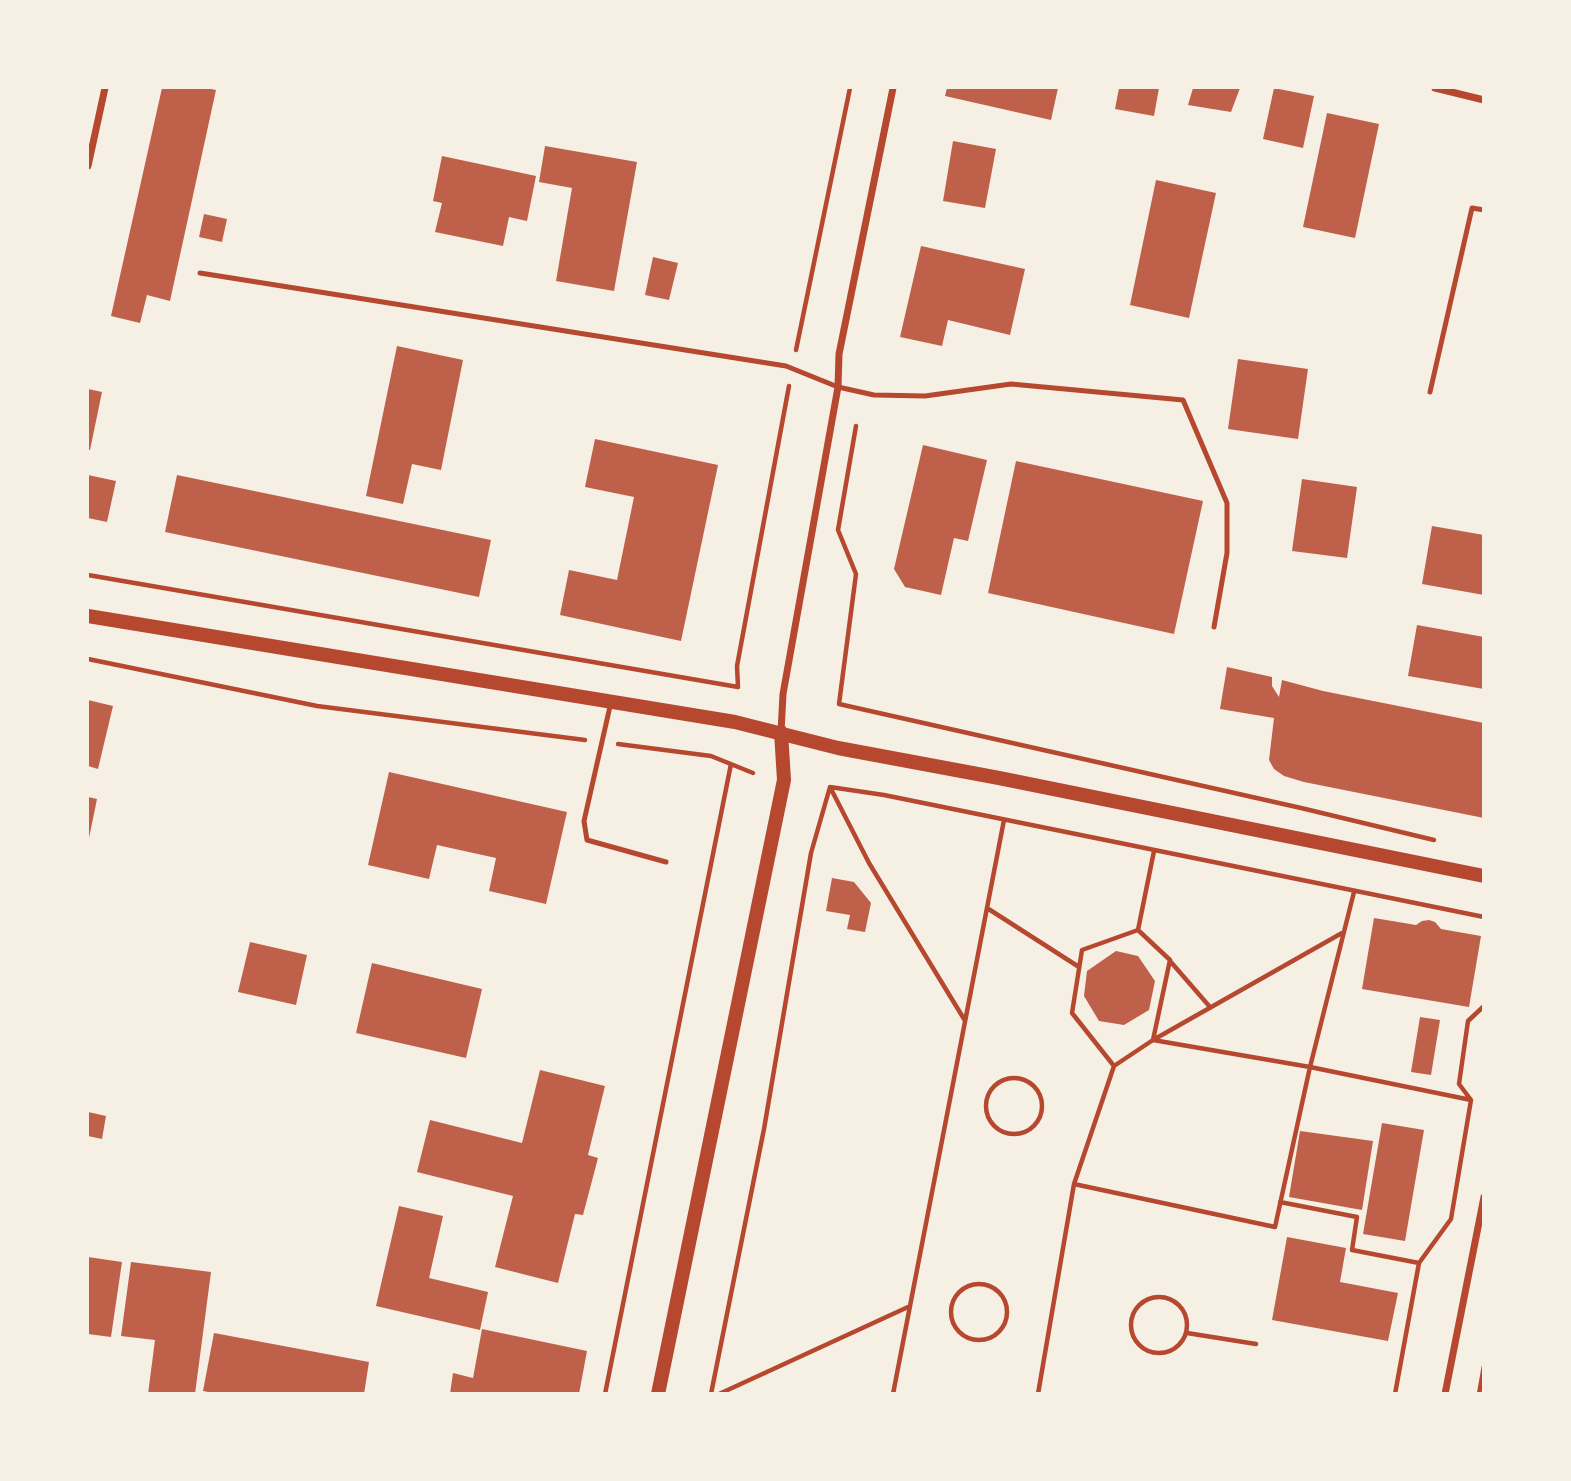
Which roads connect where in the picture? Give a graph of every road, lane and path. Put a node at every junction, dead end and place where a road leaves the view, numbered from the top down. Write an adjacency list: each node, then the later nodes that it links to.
1 (105, 88): 5 (street)
2 (893, 88): 9 (street)
3 (1435, 88): 4 (street)
4 (1483, 100)
5 (90, 142): 6 (street)
6 (88, 166)
7 (1483, 210): 10 (lane)
8 (200, 273): 9 (lane)
9 (838, 387): 14 (lane); 18 (street)
10 (1430, 391)
11 (856, 426): 25 (path)
12 (88, 575): 16 (path)
13 (88, 616): 17 (main road)
14 (1214, 627)
15 (88, 659): 19 (path)
16 (738, 687)
17 (611, 702): 18 (main road); 27 (lane)
18 (781, 733): 28 (main road); 54 (main road)
19 (589, 740)
20 (616, 744): 21 (path)
21 (731, 764): 22 (path); 53 (path)
22 (753, 772)
23 (830, 787): 24 (path); 38 (path); 55 (path)
24 (1004, 820): 26 (path); 30 (path)
25 (1437, 841)
26 (1154, 851): 29 (path); 32 (path)
27 (666, 862)
28 (1483, 876)
29 (1354, 892): 31 (path); 33 (path)
30 (987, 908): 35 (path); 38 (path)
31 (1483, 917)
32 (1138, 930): 34 (path); 35 (path)
33 (1343, 932): 37 (path); 41 (path)
34 (1170, 960): 37 (path); 39 (path)
35 (1079, 967): 40 (path)
36 (1483, 1006): 43 (path)
37 (1210, 1007): 39 (path)
38 (965, 1020): 49 (path)
39 (1153, 1040): 40 (path); 41 (path)
40 (1114, 1066): 44 (path)
41 (1310, 1068): 43 (path); 46 (path)
42 (991, 1088): 42 (path)
43 (1471, 1100): 47 (path)
44 (1074, 1184): 46 (path); 58 (path)
45 (1483, 1197): 60 (street)
46 (1280, 1202): 47 (path)
47 (1419, 1263): 59 (path)
48 (956, 1294): 48 (path)
49 (909, 1307): 56 (path); 57 (path)
50 (1187, 1333): 50 (path); 51 (path)
51 (1256, 1344)
52 (1483, 1366): 61 (path)
53 (605, 1394)
54 (658, 1394)
55 (711, 1394)
56 (719, 1394)
57 (893, 1394)
58 (1038, 1394)
59 (1395, 1394)
60 (1445, 1394)
61 (1479, 1394)

